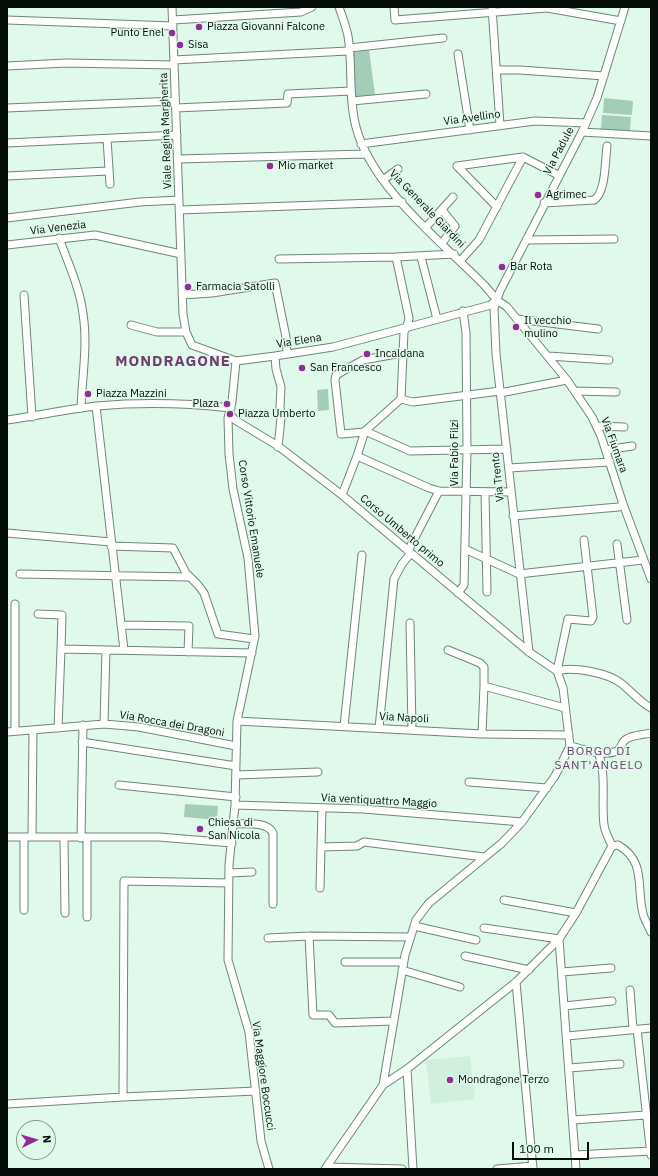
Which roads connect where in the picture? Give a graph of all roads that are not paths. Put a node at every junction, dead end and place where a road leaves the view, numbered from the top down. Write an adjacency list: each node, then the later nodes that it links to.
1 (172, 7): 11 (street, Viale Regina Margherita)
2 (312, 7): 11 (street)
3 (339, 7): 13 (street, Via Generale Giardini)
4 (394, 7): 6 (street)
5 (625, 7): 10 (street, Via Padule)
6 (492, 9): 7 (street); 17 (street)
7 (564, 9): 8 (street)
8 (583, 10): 10 (street)
9 (7, 20): 11 (street)
10 (621, 21): 18 (street, Via Padule)
11 (173, 23): 15 (street, Viale Regina Margherita)
12 (443, 38): 13 (street)
13 (349, 50): 15 (street); 19 (street, Via Generale Giardini)
14 (458, 54): 26 (street)
15 (174, 63): 16 (street); 22 (street, Viale Regina Margherita)
16 (7, 66)
17 (497, 70): 18 (street); 25 (street)
18 (604, 76): 24 (street, Via Padule)
19 (351, 92): 21 (street, Via Generale Giardini); 22 (street)
20 (426, 94): 21 (street)
21 (352, 101): 32 (street, Via Generale Giardini)
22 (175, 105): 23 (street); 28 (street, Viale Regina Margherita)
23 (7, 108)
24 (586, 123): 25 (street, Via Avellino); 27 (street, Via Padule)
25 (500, 125): 26 (street, Via Avellino)
26 (470, 130): 32 (street, Via Avellino)
27 (582, 132): 29 (street); 39 (street, Via Padule)
28 (177, 135): 30 (street); 36 (street, Viale Regina Margherita)
29 (651, 136)
30 (107, 139): 31 (street); 38 (street)
31 (7, 144)
32 (361, 144): 34 (street, Via Generale Giardini)
33 (606, 146): 46 (street)
34 (365, 154): 36 (street); 41 (street, Via Generale Giardini)
35 (523, 157): 39 (street); 47 (street); 47 (street)
36 (178, 159): 44 (street, Viale Regina Margherita)
37 (398, 169): 41 (street)
38 (108, 171): 40 (street); 42 (street)
39 (558, 175): 46 (street, Via Padule)
40 (7, 176)
41 (383, 180): 45 (street, Via Generale Giardini)
42 (110, 184)
43 (453, 197): 49 (street)
44 (179, 200): 48 (street, Viale Regina Margherita); 50 (street)
45 (402, 202): 48 (street); 51 (street, Via Generale Giardini)
46 (544, 203): 54 (street, Via Padule)
47 (497, 207): 62 (street)
48 (179, 210): 57 (street, Viale Regina Margherita)
49 (442, 210): 51 (street); 55 (street)
50 (7, 218)
51 (426, 227): 55 (street, Via Generale Giardini)
52 (60, 238): 56 (street, Via Venezia); 57 (street, Via Venezia); 86 (street)
53 (614, 239): 54 (street)
54 (526, 240): 65 (street, Via Padule)
55 (442, 243): 58 (street, Via Generale Giardini)
56 (7, 245)
57 (181, 254): 64 (street)
58 (454, 254): 60 (street); 62 (street, Via Generale Giardini)
59 (396, 257): 60 (street); 61 (street); 70 (street)
60 (421, 257): 67 (street)
61 (279, 259)
62 (460, 261): 65 (street, Via Generale Giardini)
63 (24, 295): 88 (street)
64 (182, 295): 72 (street); 74 (street)
65 (496, 300): 66 (street, Via Elena); 68 (street, Via Fiumara); 80 (street, Via Trento)
66 (463, 311): 67 (street, Via Elena); 83 (street, Via Fabio Filzi)
67 (437, 319): 70 (street, Via Elena)
68 (516, 319): 71 (street); 76 (street, Via Fiumara)
69 (131, 325): 72 (street)
70 (406, 327): 73 (street); 74 (street, Via Elena)
71 (598, 329)
72 (186, 332): 78 (street, Via Elena)
73 (402, 353): 84 (street); 92 (street)
74 (287, 354): 75 (street, Via Elena)
75 (275, 356): 78 (street, Via Elena); 94 (street)
76 (548, 356): 77 (street); 79 (street, Via Fiumara)
77 (609, 360)
78 (236, 361): 87 (street, Corso Vittorio Emanuele)
79 (567, 380): 80 (street); 81 (street, Via Fiumara)
80 (500, 392): 83 (street); 95 (street, Via Trento)
81 (576, 392): 82 (street); 90 (street, Via Fiumara)
82 (616, 392)
83 (466, 396): 84 (street); 96 (street, Via Fabio Filzi)
84 (401, 399): 92 (street)
85 (96, 406): 86 (street); 87 (street); 110 (street)
86 (81, 408): 88 (street)
87 (230, 411): 94 (street, Corso Umberto primo); 131 (street, Corso Vittorio Emanuele)
88 (32, 417): 89 (street)
89 (7, 420)
90 (597, 426): 91 (street); 97 (street, Via Fiumara)
91 (624, 427)
92 (365, 432): 96 (street); 98 (street)
93 (632, 446): 97 (street)
94 (278, 447): 105 (street, Corso Umberto primo)
95 (506, 449): 96 (street); 100 (street, Via Trento)
96 (467, 450): 102 (street, Via Fabio Filzi)
97 (606, 450): 99 (street, Via Fiumara)
98 (357, 456): 101 (street); 105 (street)
99 (610, 462): 100 (street); 106 (street, Via Fiumara)
100 (509, 468): 104 (street, Via Trento)
101 (439, 491): 102 (street); 113 (street)
102 (466, 492): 103 (street); 112 (street, Via Fabio Filzi)
103 (485, 492): 104 (street); 115 (street)
104 (512, 492): 107 (street, Via Trento)
105 (342, 495): 113 (street, Corso Umberto primo)
106 (623, 504): 107 (street); 116 (street, Via Fiumara)
107 (513, 516): 120 (street, Via Trento)
108 (7, 533): 110 (street)
109 (584, 540): 118 (street)
110 (111, 544): 121 (street); 122 (street)
111 (617, 544): 117 (street)
112 (465, 549): 115 (street); 125 (street, Via Fabio Filzi)
113 (409, 552): 125 (street, Corso Umberto primo); 148 (street)
114 (362, 555): 146 (street)
115 (486, 558): 120 (street); 124 (street)
116 (643, 560): 117 (street); 123 (street, Via Fiumara)
117 (619, 563): 118 (street); 128 (street)
118 (587, 567): 120 (street); 139 (street)
119 (20, 574): 121 (street)
120 (519, 574): 137 (street, Via Trento)
121 (115, 575): 122 (street); 130 (street)
122 (189, 576): 131 (street)
123 (651, 579)
124 (487, 592)
125 (458, 593): 137 (street, Corso Umberto primo)
126 (15, 604): 151 (street)
127 (38, 614): 132 (street)
128 (627, 620)
129 (410, 623): 150 (street)
130 (121, 625): 134 (street); 136 (street)
131 (254, 639): 138 (street, Corso Vittorio Emanuele)
132 (61, 649): 133 (street); 147 (street)
133 (106, 650): 134 (street); 144 (street)
134 (124, 650): 136 (street)
135 (448, 650): 140 (street)
136 (188, 652): 138 (street)
137 (529, 652): 139 (street, Corso Umberto primo)
138 (252, 653): 143 (street, Corso Vittorio Emanuele)
139 (557, 671): 141 (street); 142 (street)
140 (484, 686): 141 (street); 154 (street)
141 (565, 708): 155 (street)
142 (651, 708)
143 (238, 721): 146 (street, Via Napoli); 157 (street, Corso Vittorio Emanuele)
144 (104, 724): 145 (street, Via Rocca dei Dragoni); 157 (street, Via Rocca dei Dragoni)
145 (83, 725): 147 (street, Via Rocca dei Dragoni); 156 (street)
146 (344, 726): 148 (street, Via Napoli)
147 (58, 728): 149 (street, Via Rocca dei Dragoni)
148 (379, 728): 150 (street, Via Napoli)
149 (33, 730): 151 (street, Via Rocca dei Dragoni); 173 (street)
150 (412, 730): 154 (street, Via Napoli)
151 (15, 731): 152 (street, Via Rocca dei Dragoni)
152 (7, 732)
153 (651, 733): 159 (street)
154 (482, 734): 155 (street, Via Napoli)
155 (569, 735): 158 (street)
156 (82, 742): 160 (street); 175 (street)
157 (236, 746): 160 (street, Corso Vittorio Emanuele)
158 (570, 746): 159 (street); 165 (street)
159 (598, 752): 177 (street)
160 (236, 766): 162 (street, Corso Vittorio Emanuele)
161 (318, 772): 162 (street)
162 (236, 776): 166 (street, Via Maggiore Boccucci)
163 (469, 782): 165 (street)
164 (119, 785): 166 (street)
165 (547, 788): 169 (street)
166 (236, 797): 167 (street, Via Maggiore Boccucci)
167 (235, 805): 168 (street, Via ventiquattro Maggio); 170 (street, Via Maggiore Boccucci)
168 (322, 808): 169 (street, Via ventiquattro Maggio); 178 (street)
169 (522, 822): 179 (street)
170 (234, 824): 176 (street, Via Maggiore Boccucci); 185 (street)
171 (7, 836): 172 (street)
172 (24, 837): 173 (street); 186 (street)
173 (32, 837): 174 (street)
174 (64, 838): 175 (street); 187 (street)
175 (84, 838): 176 (street); 189 (street)
176 (232, 843): 181 (street, Via Maggiore Boccucci)
177 (612, 846): 188 (street); 192 (street)
178 (321, 847): 179 (street); 183 (street)
179 (484, 857): 190 (street)
180 (252, 872): 181 (street)
181 (229, 873): 182 (street, Via Maggiore Boccucci)
182 (229, 883): 217 (street, Via Maggiore Boccucci); 218 (street)
183 (320, 888)
184 (504, 900): 188 (street)
185 (273, 904)
186 (24, 910)
187 (65, 913)
188 (576, 913): 196 (street)
189 (87, 917)
190 (414, 926): 194 (street); 197 (street)
191 (484, 928): 196 (street)
192 (651, 932)
193 (309, 936): 194 (street); 195 (street); 209 (street)
194 (410, 937): 200 (street)
195 (268, 938)
196 (559, 939): 202 (street); 203 (street)
197 (476, 940)
198 (465, 956): 202 (street)
199 (345, 962): 200 (street)
200 (403, 966): 205 (street); 209 (street)
201 (611, 968): 203 (street)
202 (529, 970): 204 (street)
203 (562, 972): 208 (street)
204 (516, 982): 215 (street); 225 (street)
205 (460, 987)
206 (630, 990): 211 (street)
207 (612, 1001): 208 (street)
208 (564, 1006): 212 (street)
209 (394, 1021): 216 (street)
210 (651, 1028): 211 (street)
211 (635, 1029): 212 (street); 220 (street)
212 (567, 1036): 214 (street)
213 (620, 1064): 214 (street)
214 (569, 1068): 221 (street)
215 (407, 1069): 216 (street); 229 (street)
216 (384, 1085): 226 (street)
217 (256, 1091): 218 (street); 227 (street, Via Maggiore Boccucci)
218 (123, 1097): 219 (street)
219 (7, 1104)
220 (646, 1115): 221 (street); 222 (street)
221 (573, 1120): 223 (street)
222 (651, 1151): 223 (street); 224 (street)
223 (575, 1155): 231 (street)
224 (651, 1156)
225 (533, 1167): 230 (street)
226 (326, 1168): 228 (street)
227 (269, 1169)
228 (402, 1169)
229 (413, 1169)
230 (497, 1169)
231 (576, 1169)

